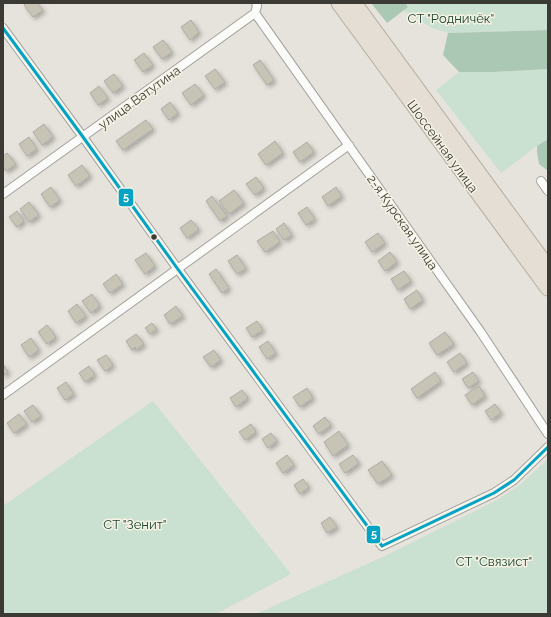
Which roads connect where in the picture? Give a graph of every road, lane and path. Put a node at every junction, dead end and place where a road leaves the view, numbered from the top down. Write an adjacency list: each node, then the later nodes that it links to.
1 (256, 3): 4 (street)
2 (339, 3): 13 (highway, Шоссейная улица)
3 (354, 3): 12 (highway, Шоссейная улица)
4 (255, 13): 6 (street, улица Ватутина); 7 (street, 2-я Курская улица)
5 (3, 28): 6 (street)
6 (83, 137): 10 (street, улица Ватутина); 11 (street)
7 (349, 145): 11 (street); 15 (street, 2-я Курская улица)
8 (541, 181): 9 (street)
9 (548, 191)
10 (3, 194)
11 (177, 268): 14 (street); 16 (street)
12 (548, 268)
13 (548, 288)
14 (3, 395)
15 (548, 434)
16 (548, 447)

